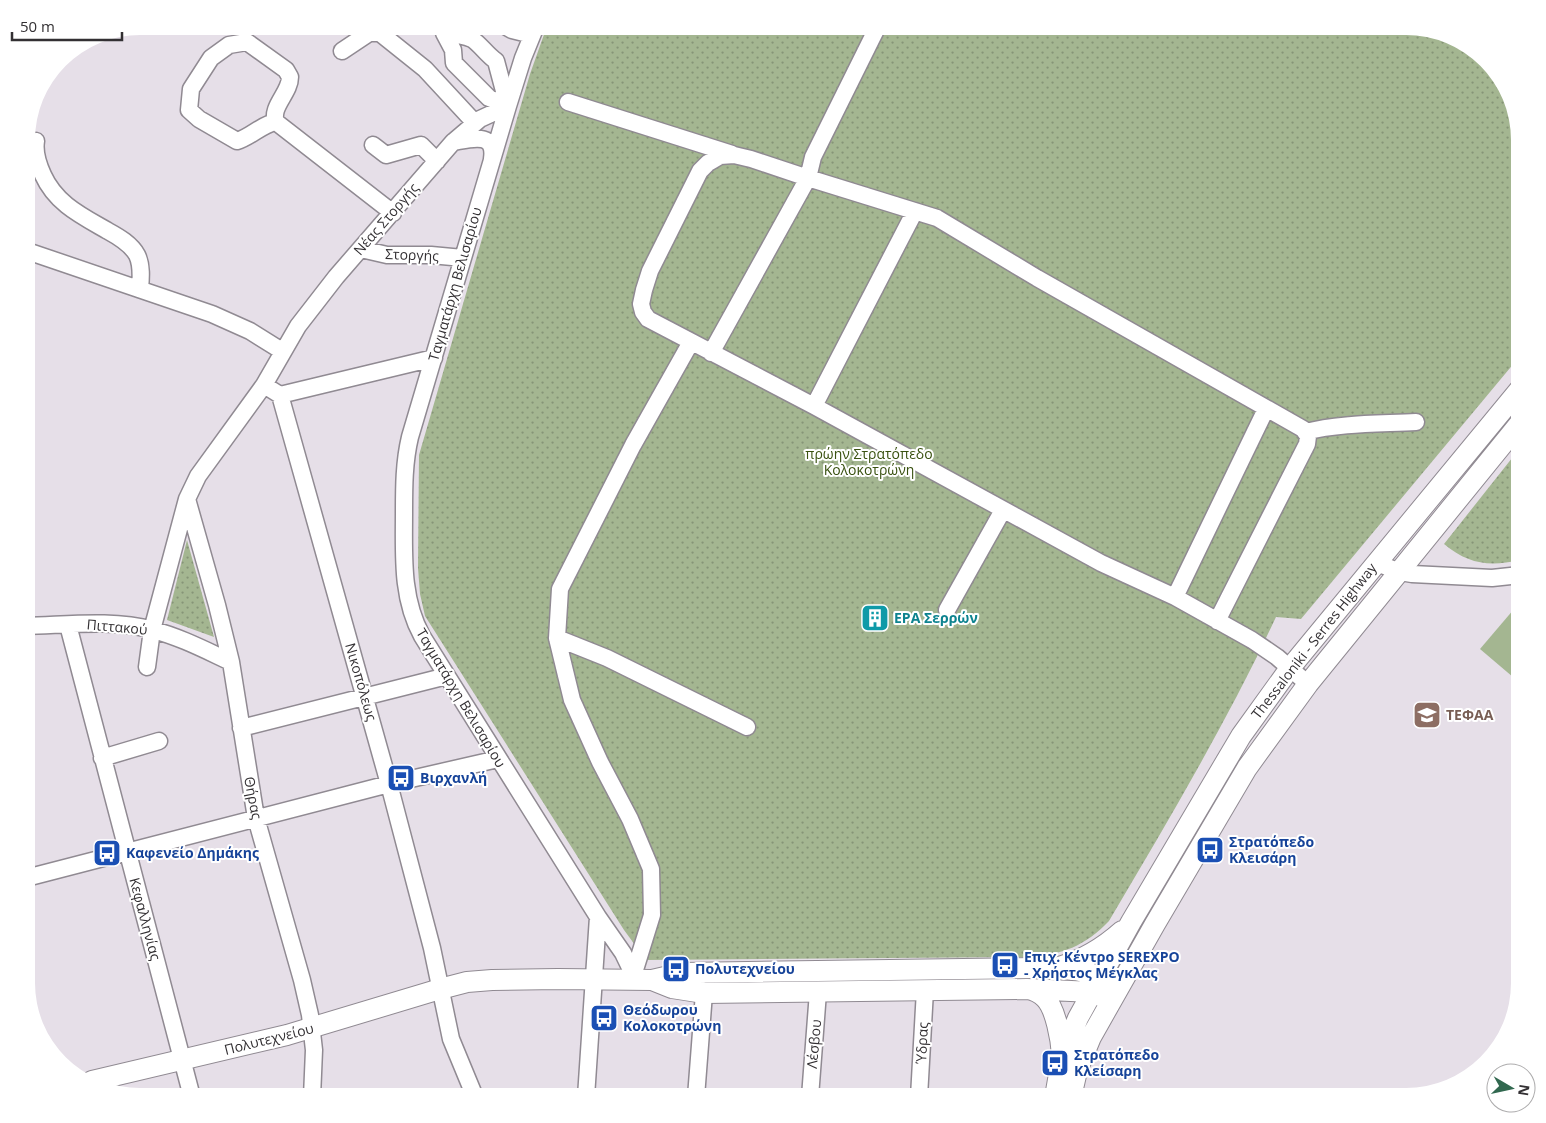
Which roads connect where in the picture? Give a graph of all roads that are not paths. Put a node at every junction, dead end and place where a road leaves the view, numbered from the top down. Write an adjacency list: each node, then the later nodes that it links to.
1 (366, 35): 7 (street)
2 (382, 35): 11 (street)
3 (445, 35): 9 (street)
4 (458, 35): 9 (street)
5 (532, 35): 9 (street, Ταγματάρχη Βελισαρίου)
6 (874, 35): 18 (street)
7 (342, 51)
8 (568, 102): 15 (street)
9 (508, 106): 11 (street, Νέας Στοργής); 17 (street, Ταγματάρχη Βελισαρίου)
10 (276, 122): 10 (street); 20 (street)
11 (475, 123): 13 (street, Νέας Στοργής)
12 (36, 141): 24 (street)
13 (453, 142): 16 (street, Νέας Στοργής); 17 (street)
14 (373, 146): 16 (street)
15 (734, 155): 18 (street); 25 (street)
16 (437, 160): 20 (street, Νέας Στοργής)
17 (492, 160): 23 (street, Ταγματάρχη Βελισαρίου)
18 (808, 178): 19 (street); 27 (street)
19 (915, 211): 32 (street); 33 (street)
20 (393, 213): 21 (street, Νέας Στοργής)
21 (361, 249): 23 (street, Στοργής); 26 (street, Νέας Στοργής)
22 (35, 254): 24 (street)
23 (463, 258): 28 (street, Ταγματάρχη Βελισαρίου)
24 (140, 289): 26 (street)
25 (691, 342): 27 (street); 48 (street)
26 (282, 351): 29 (street, Νέας Στοργής)
27 (711, 353): 32 (street)
28 (434, 358): 30 (street); 52 (street, Ταγματάρχη Βελισαρίου)
29 (264, 385): 30 (street); 37 (street, Νέας Στοργής)
30 (280, 395): 54 (street, Νικοπόλεως)
31 (1511, 400): 39 (main road, Thessaloniki - Serres Highway)
32 (814, 406): 38 (street)
33 (1266, 409): 35 (street); 42 (street)
34 (1416, 422): 35 (street)
35 (1306, 432): 44 (street)
36 (1511, 434): 40 (main road, Thessaloniki - Serres Highway)
37 (187, 500): 47 (street, Νέας Στοργής); 49 (street, Θήρας)
38 (1003, 510): 42 (street); 43 (street)
39 (1377, 563): 40 (street); 51 (main road, Thessaloniki - Serres Highway)
40 (1400, 572): 41 (street); 53 (main road, Thessaloniki - Serres Highway)
41 (1511, 576)
42 (1175, 597): 44 (street)
43 (947, 610)
44 (1217, 621): 51 (street)
45 (68, 625): 46 (street, Πιττακού); 47 (street, Πιττακού); 58 (street, Κεφαλληνίας)
46 (35, 626)
47 (152, 630): 49 (street, Πιττακού); 50 (street, Νέας Στοργής)
48 (557, 638): 55 (street); 67 (street)
49 (231, 662): 56 (street, Θήρας)
50 (147, 667)
51 (1290, 668): 53 (street); 65 (main road, Thessaloniki - Serres Highway)
52 (446, 676): 54 (street); 59 (street, Ταγματάρχη Βελισαρίου)
53 (1308, 684): 75 (main road, Thessaloniki - Serres Highway)
54 (365, 696): 56 (street); 60 (street, Νικοπόλεως)
55 (747, 727)
56 (241, 728): 61 (street, Θήρας)
57 (159, 740): 58 (street)
58 (102, 758): 62 (street, Κεφαλληνίας)
59 (498, 759): 60 (street); 64 (street, Ταγματάρχη Βελισαρίου)
60 (389, 784): 61 (street); 70 (street, Νικοπόλεως)
61 (256, 818): 62 (street); 76 (street, Θήρας)
62 (127, 852): 63 (street); 78 (street, Κεφαλληνίας)
63 (35, 876)
64 (598, 917): 67 (street, Ταγματάρχη Βελισαρίου); 68 (street)
65 (1130, 922): 66 (main road); 69 (main road, Thessaloniki - Serres Highway)
66 (1054, 968): 67 (main road, Πολυτεχνείου); 69 (main road)
67 (641, 978): 68 (main road, Πολυτεχνείου); 74 (main road, Πολυτεχνείου)
68 (595, 979): 70 (main road, Πολυτεχνείου); 83 (street)
69 (1097, 984): 71 (main road, Πολυτεχνείου); 75 (main road); 77 (main road, Thessaloniki - Serres Highway)
70 (440, 989): 76 (main road, Πολυτεχνείου); 82 (street, Νικοπόλεως)
71 (1027, 989): 72 (main road, Πολυτεχνείου); 77 (main road)
72 (925, 990): 73 (main road, Πολυτεχνείου); 86 (street, Ύδρας)
73 (818, 992): 74 (main road, Πολυτεχνείου); 85 (street, Λέσβου)
74 (704, 993): 84 (street)
75 (1116, 993): 88 (main road, Thessaloniki - Serres Highway)
76 (312, 1028): 78 (main road, Πολυτεχνείου); 81 (street, Θήρας)
77 (1062, 1056): 87 (main road)
78 (183, 1060): 79 (main road, Πολυτεχνείου); 80 (street, Κεφαλληνίας)
79 (98, 1079)
80 (190, 1088)
81 (313, 1088)
82 (471, 1088)
83 (587, 1088)
84 (697, 1088)
85 (811, 1088)
86 (919, 1088)
87 (1057, 1088)
88 (1073, 1088)

